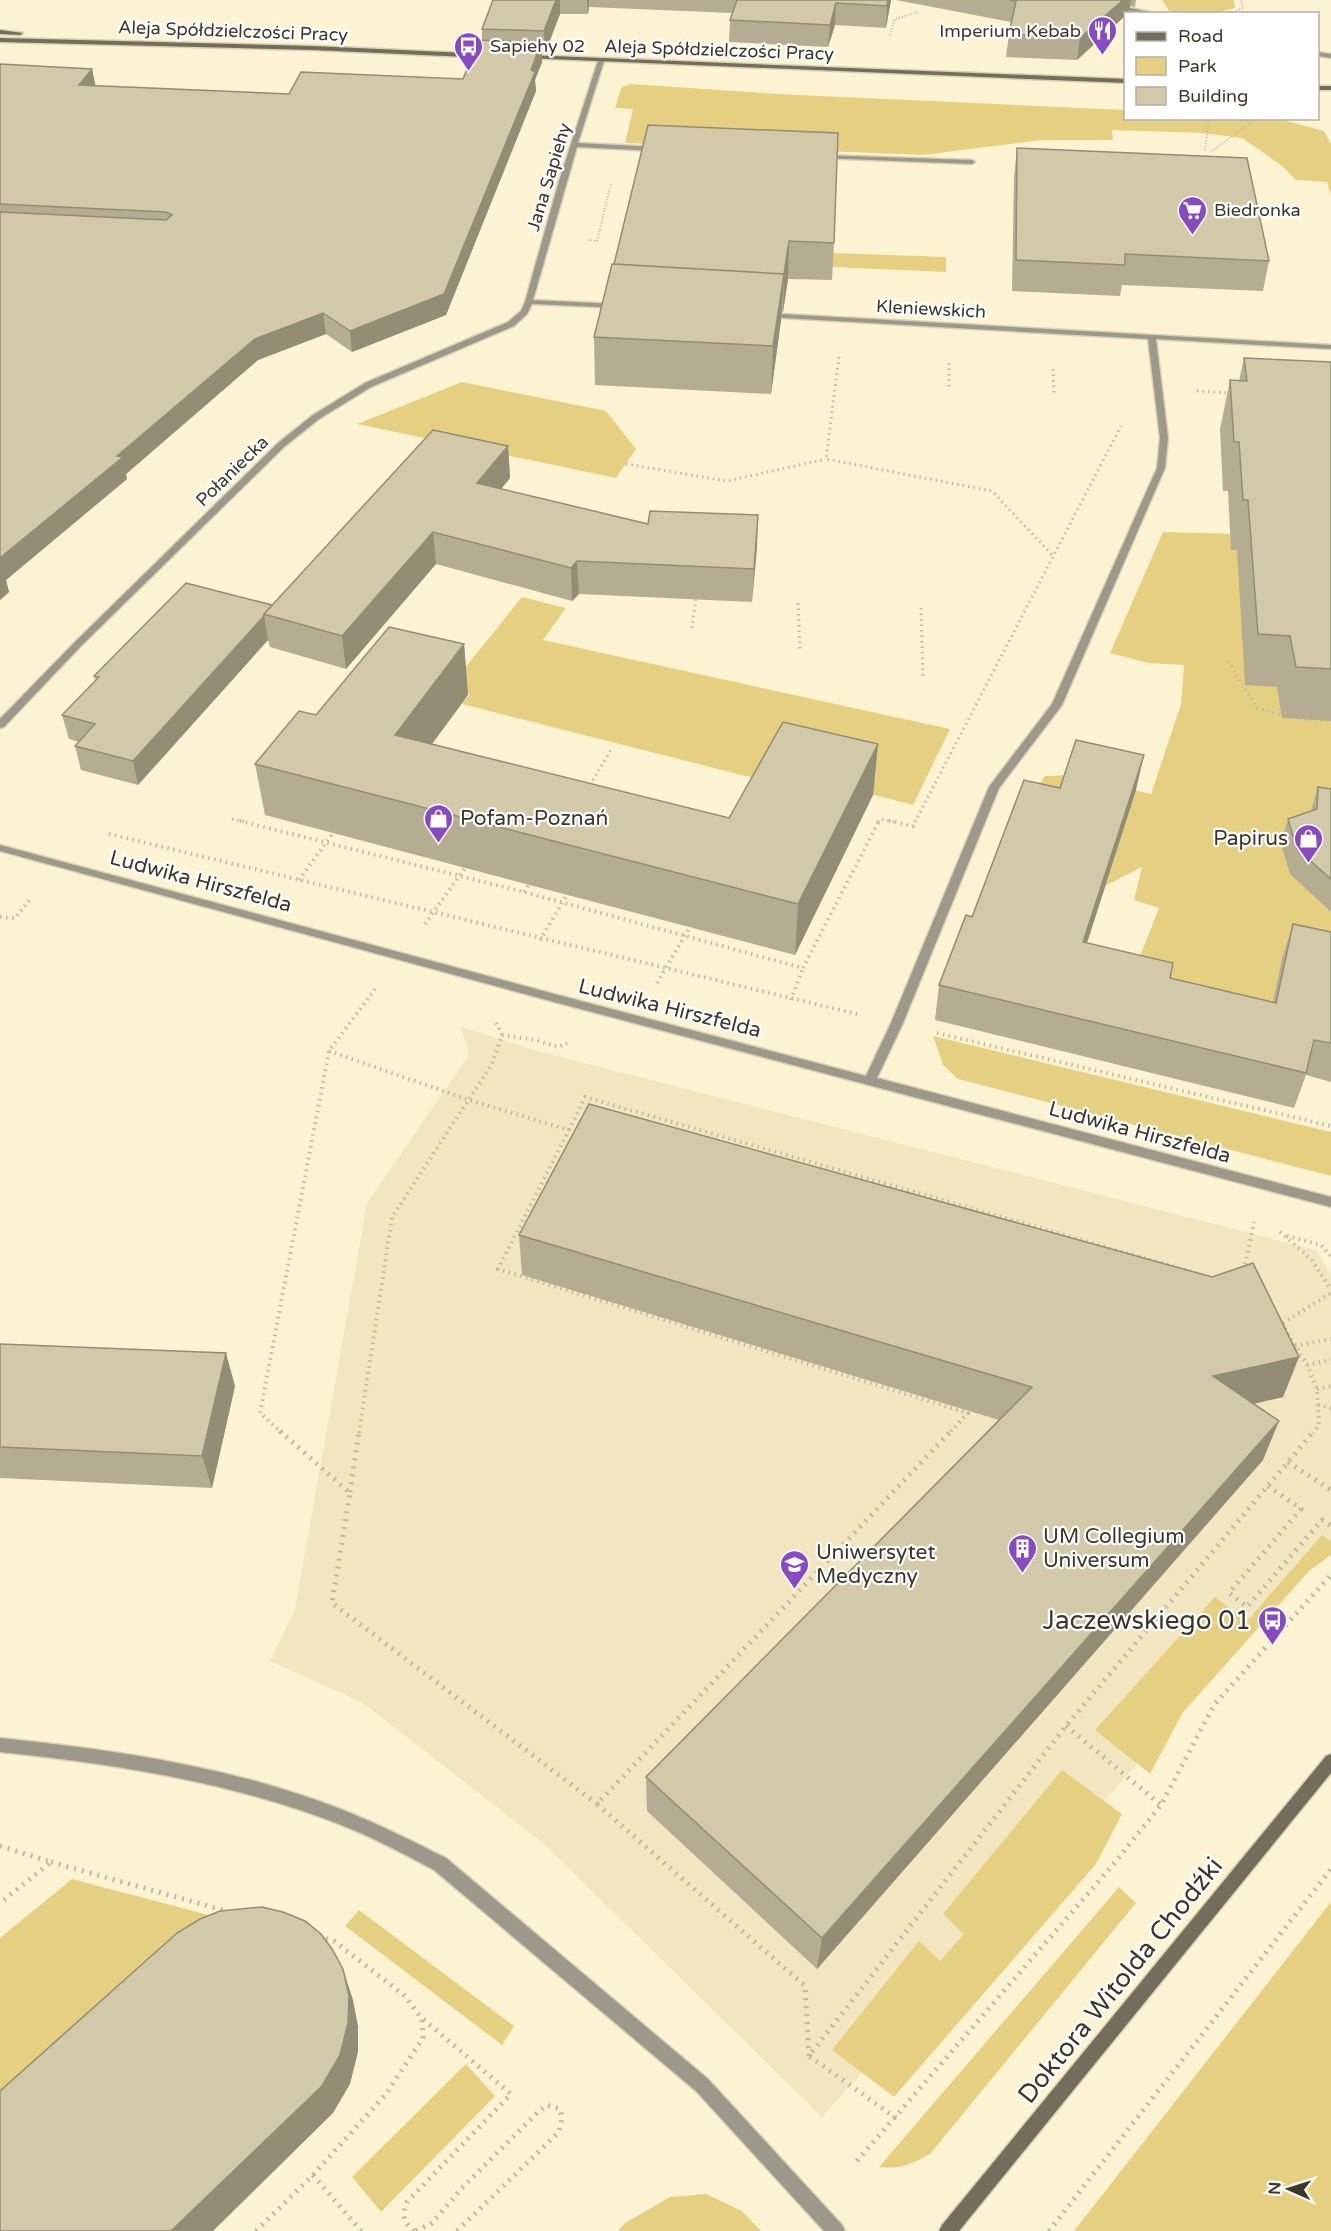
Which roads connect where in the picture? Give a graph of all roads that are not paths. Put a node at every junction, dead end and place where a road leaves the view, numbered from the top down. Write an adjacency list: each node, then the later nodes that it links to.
1 (1082, 0): 2 (street)
2 (1146, 12)
3 (0, 32): 5 (main road, Aleja Spółdzielczości Pracy)
4 (0, 40): 5 (main road, Aleja Spółdzielczości Pracy)
5 (96, 41): 6 (main road, Aleja Spółdzielczości Pracy)
6 (495, 56)
7 (517, 57): 8 (main road, Aleja Spółdzielczości Pracy)
8 (601, 61): 9 (main road, Aleja Spółdzielczości Pracy); 10 (street, Jana Sapiehy)
9 (1124, 81)
10 (574, 145): 11 (street); 14 (street, Jana Sapiehy)
11 (666, 149)
12 (807, 155): 13 (street)
13 (972, 162)
14 (529, 302): 15 (street); 19 (street, Połaniecka)
15 (629, 307)
16 (761, 314): 17 (street, Kleniewskich)
17 (1152, 338): 18 (street, Kleniewskich); 21 (street)
18 (1331, 347)
19 (0, 725)
20 (0, 848): 21 (street, Ludwika Hirszfelda)
21 (870, 1080): 22 (street, Ludwika Hirszfelda)
22 (1331, 1202)
23 (0, 1745): 25 (street)
24 (1331, 1761): 26 (main road, Doktora Witolda Chodźki)
25 (836, 2231)
26 (948, 2231)

